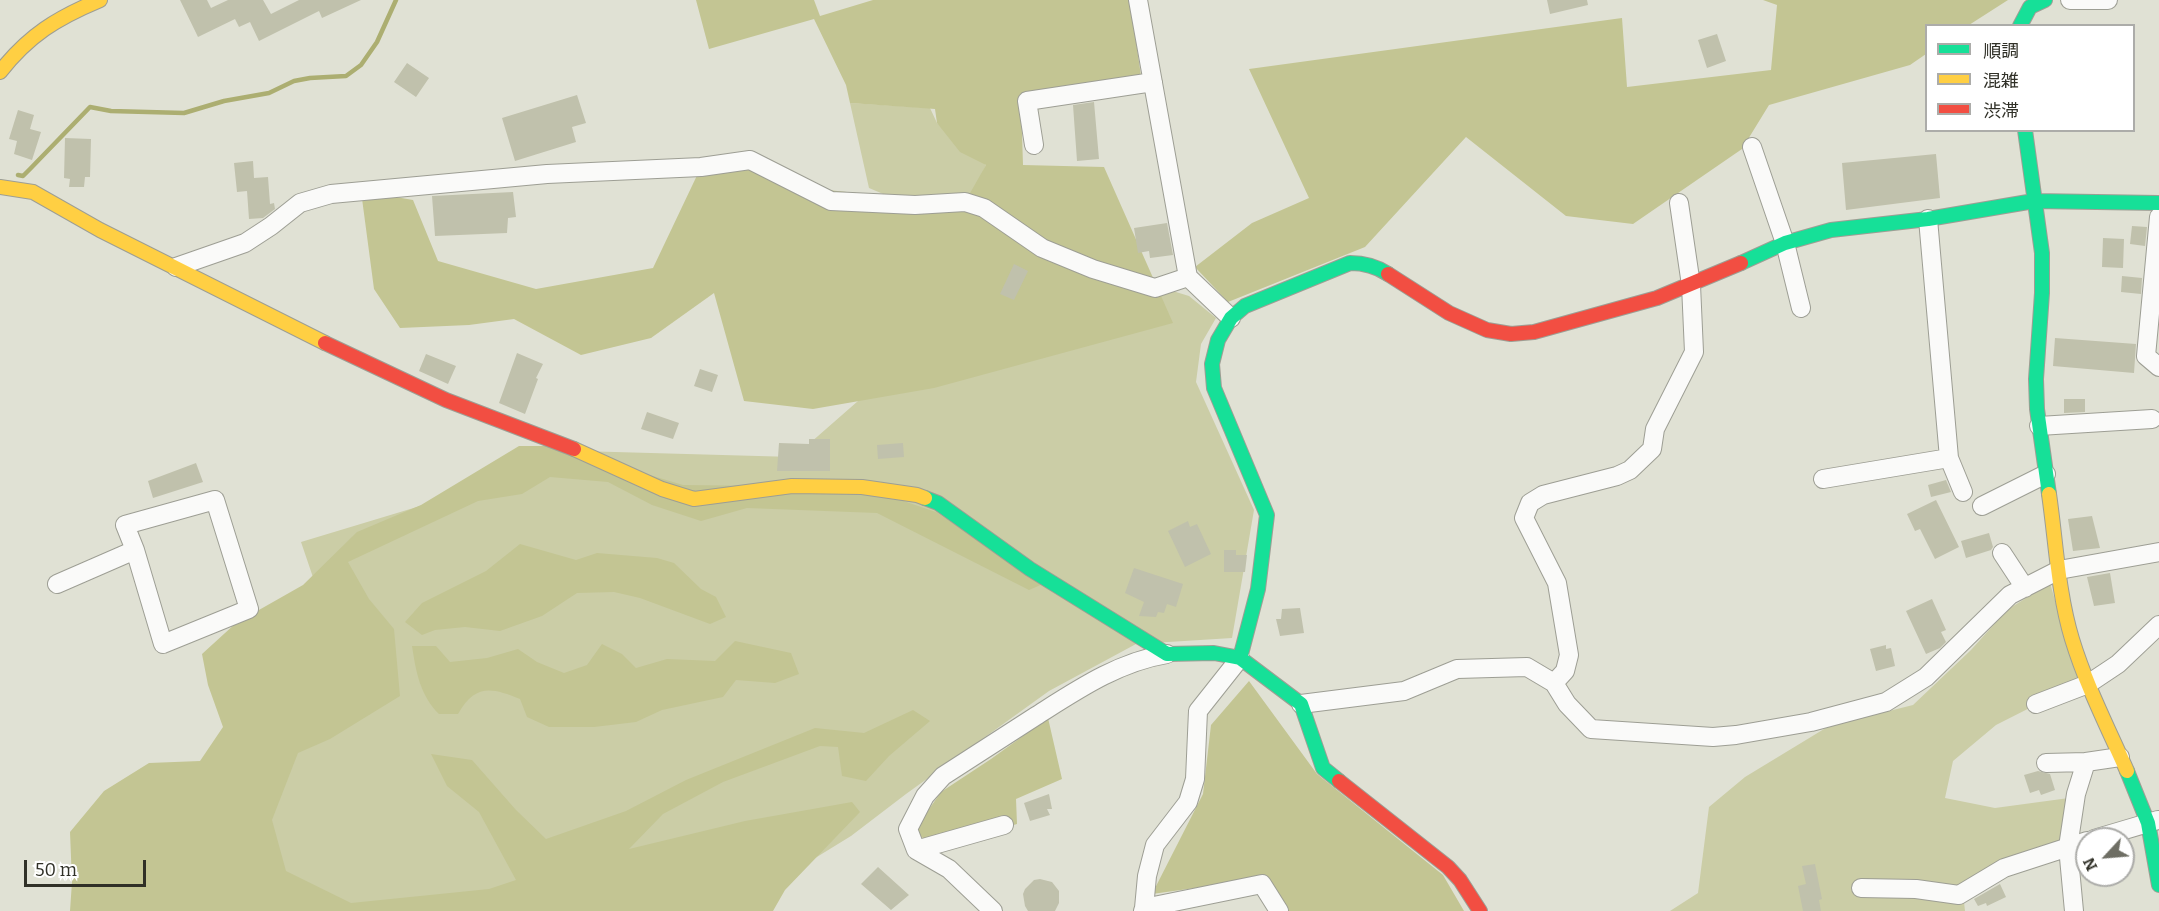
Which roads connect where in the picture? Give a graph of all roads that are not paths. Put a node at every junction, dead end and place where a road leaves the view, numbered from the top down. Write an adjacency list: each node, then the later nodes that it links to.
1 (100, 0): 7 (street)
2 (1138, 0): 8 (street)
3 (2045, 0): 6 (street)
4 (2070, 0): 5 (street)
5 (2108, 0)
6 (2021, 24)
7 (0, 72)
8 (1153, 82): 10 (street); 20 (street)
9 (2025, 132): 13 (street)
10 (1034, 145)
11 (1752, 147): 18 (street)
12 (0, 187): 19 (street)
13 (2034, 201): 15 (street); 17 (street); 26 (street)
14 (1679, 203): 21 (street)
15 (2159, 203)
16 (2159, 217): 24 (street)
17 (1928, 219): 18 (street); 27 (street)
18 (1785, 243): 21 (street); 22 (street)
19 (176, 267): 20 (street); 39 (street)
20 (1188, 277): 23 (street)
21 (1691, 285): 23 (street); 41 (street)
22 (1801, 308)
23 (1231, 318): 40 (street)
24 (2159, 366)
25 (2152, 419): 26 (street)
26 (2039, 426): 28 (street)
27 (1949, 458): 29 (street); 30 (street)
28 (2046, 474): 31 (street); 35 (street)
29 (1823, 479)
30 (1963, 492)
31 (1982, 507)
32 (135, 550): 32 (street); 36 (street)
33 (2159, 552): 35 (street)
34 (2002, 553): 37 (street)
35 (2059, 570): 37 (street); 42 (street)
36 (57, 584)
37 (2025, 588): 41 (street)
38 (2159, 626): 42 (street)
39 (1167, 654): 40 (street); 53 (street)
40 (1240, 658): 43 (street); 56 (street)
41 (1554, 683): 43 (street)
42 (2088, 684): 44 (street); 45 (street)
43 (1301, 704): 59 (street)
44 (2036, 704)
45 (2120, 757): 46 (street); 48 (street)
46 (2086, 762): 47 (street); 52 (street)
47 (2046, 763)
48 (2153, 821): 50 (street); 54 (street)
49 (1004, 825): 53 (street)
50 (2133, 827)
51 (2075, 845): 52 (street)
52 (2068, 847): 55 (street); 60 (street)
53 (916, 850): 57 (street)
54 (2159, 885)
55 (1861, 888)
56 (1143, 909): 58 (street)
57 (993, 911)
58 (1279, 911)
59 (1480, 911)
60 (2074, 911)

